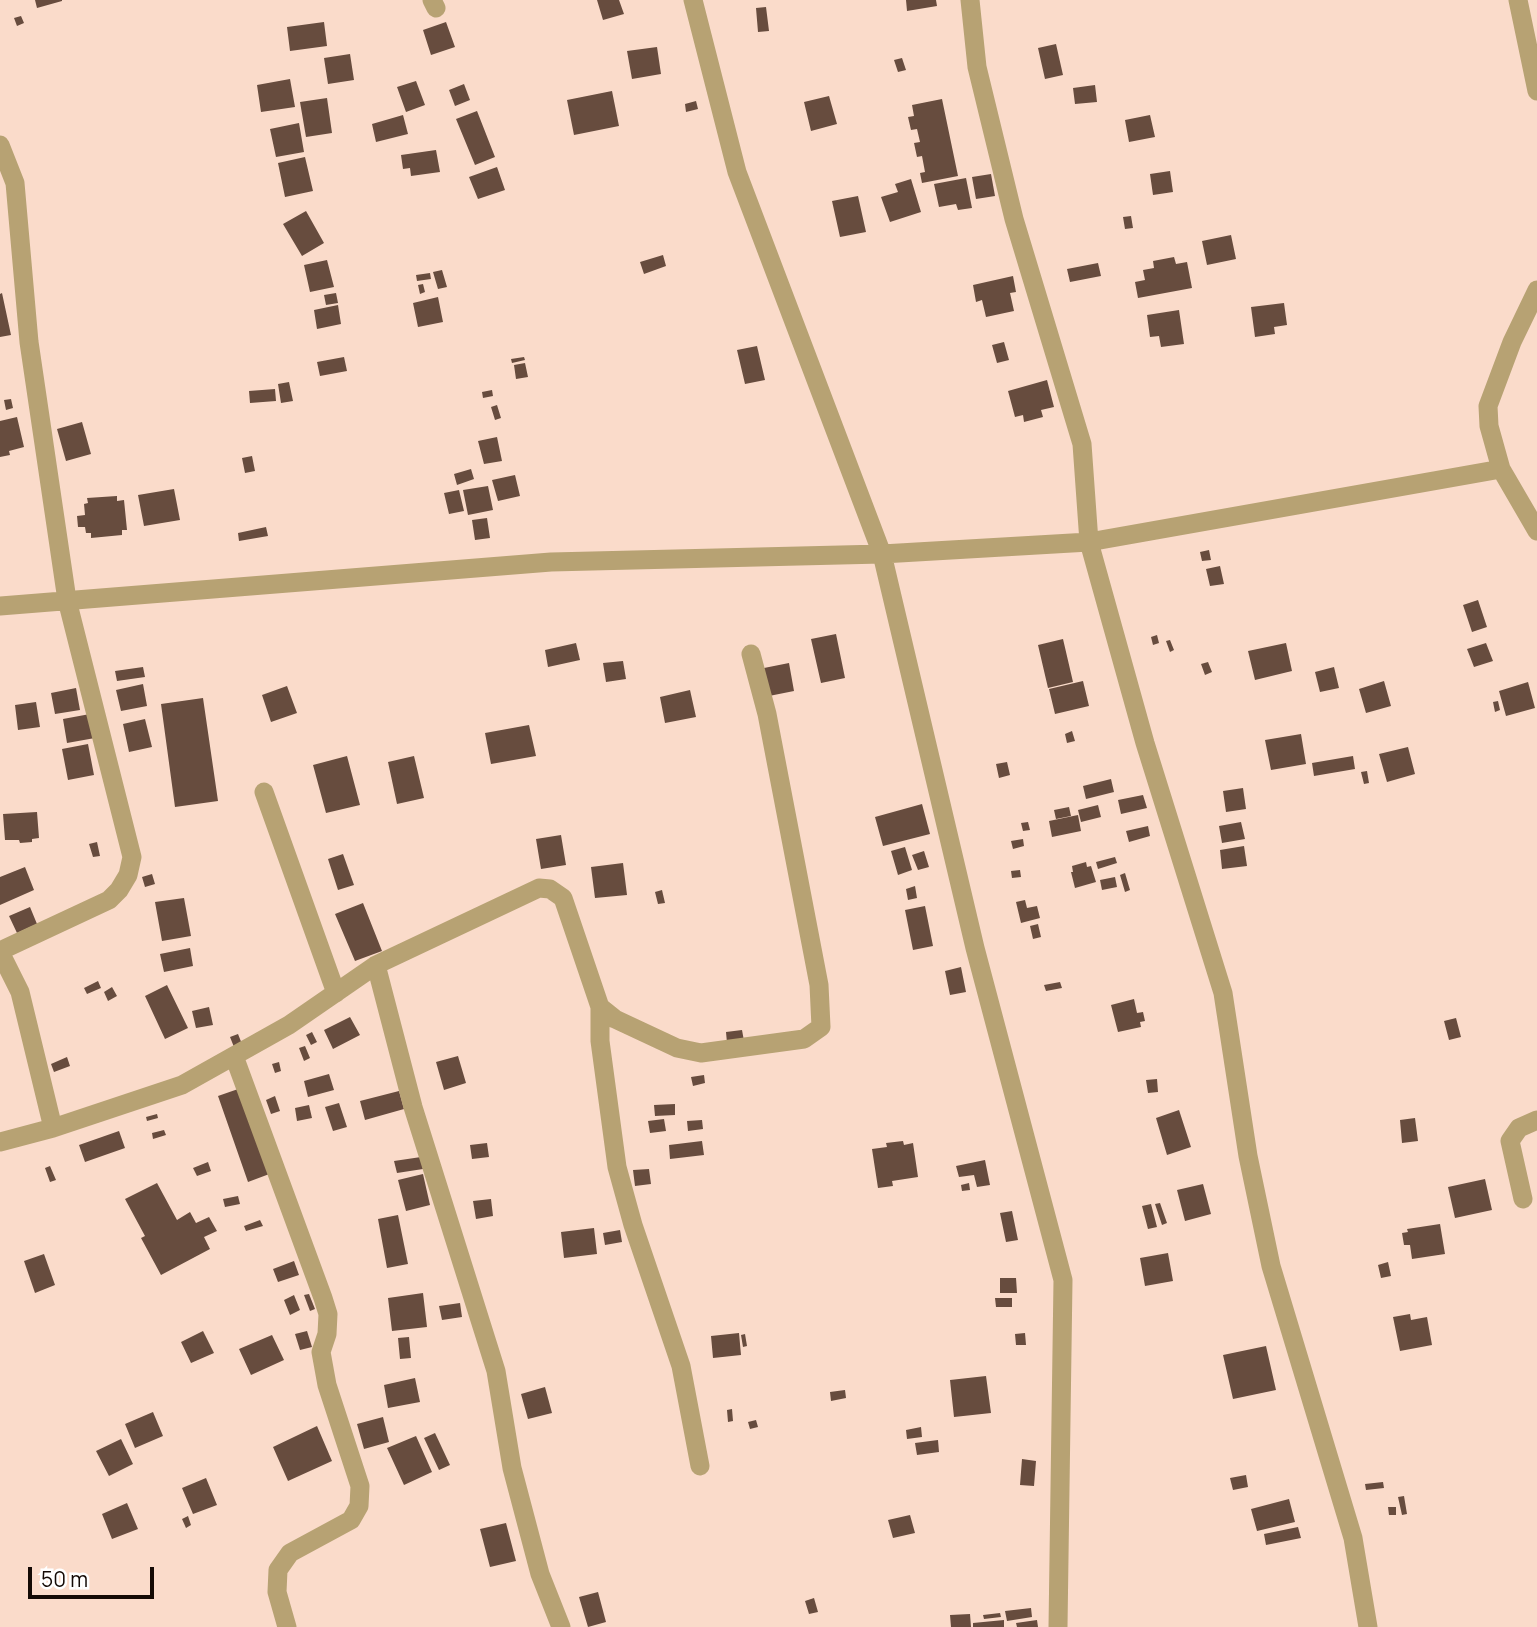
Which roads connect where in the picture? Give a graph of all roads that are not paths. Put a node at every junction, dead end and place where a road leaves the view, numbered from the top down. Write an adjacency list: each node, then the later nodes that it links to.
1 (693, 0): 10 (street)
2 (970, 0): 9 (street)
3 (1518, 0): 4 (street)
4 (1537, 91)
5 (0, 145): 11 (street)
6 (1537, 290): 7 (street)
7 (1501, 469): 8 (street); 9 (street)
8 (1537, 531)
9 (1089, 542): 10 (street); 28 (street)
10 (882, 554): 11 (street); 27 (street)
11 (67, 600): 12 (street); 15 (street)
12 (0, 606)
13 (751, 654): 18 (street)
14 (264, 792): 17 (street)
15 (0, 952): 21 (street)
16 (376, 965): 17 (street); 18 (street); 26 (street)
17 (336, 993): 19 (street)
18 (600, 1007): 24 (street)
19 (234, 1056): 21 (street); 25 (street)
20 (1537, 1121): 23 (street)
21 (54, 1128): 22 (street)
22 (0, 1142)
23 (1523, 1199)
24 (700, 1466)
25 (287, 1627)
26 (561, 1627)
27 (1058, 1627)
28 (1368, 1627)

